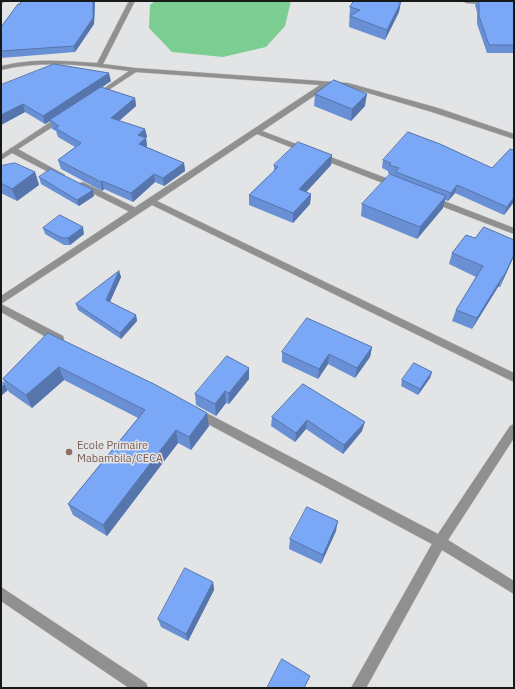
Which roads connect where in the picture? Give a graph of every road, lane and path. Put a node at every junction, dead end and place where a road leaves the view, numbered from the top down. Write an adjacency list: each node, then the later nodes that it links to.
1 (132, 1): 4 (street)
2 (466, 1): 3 (street)
3 (514, 5)
4 (99, 65): 5 (street); 6 (street)
5 (1, 68)
6 (135, 70): 7 (street); 8 (street)
7 (328, 83): 10 (street); 11 (street)
8 (90, 100)
9 (71, 112): 12 (street)
10 (256, 131): 14 (street); 16 (street)
11 (514, 137)
12 (13, 150): 13 (street); 17 (street)
13 (1, 158)
14 (403, 188)
15 (425, 197): 18 (street)
16 (151, 201): 17 (street); 22 (street)
17 (135, 212): 19 (street)
18 (514, 231)
19 (1, 300)
20 (1, 308): 21 (street)
21 (71, 345)
22 (514, 378)
23 (189, 408): 25 (street)
24 (514, 429): 25 (street)
25 (440, 542): 26 (street); 29 (street)
26 (514, 588)
27 (1, 593): 28 (street)
28 (140, 688)
29 (358, 688)

